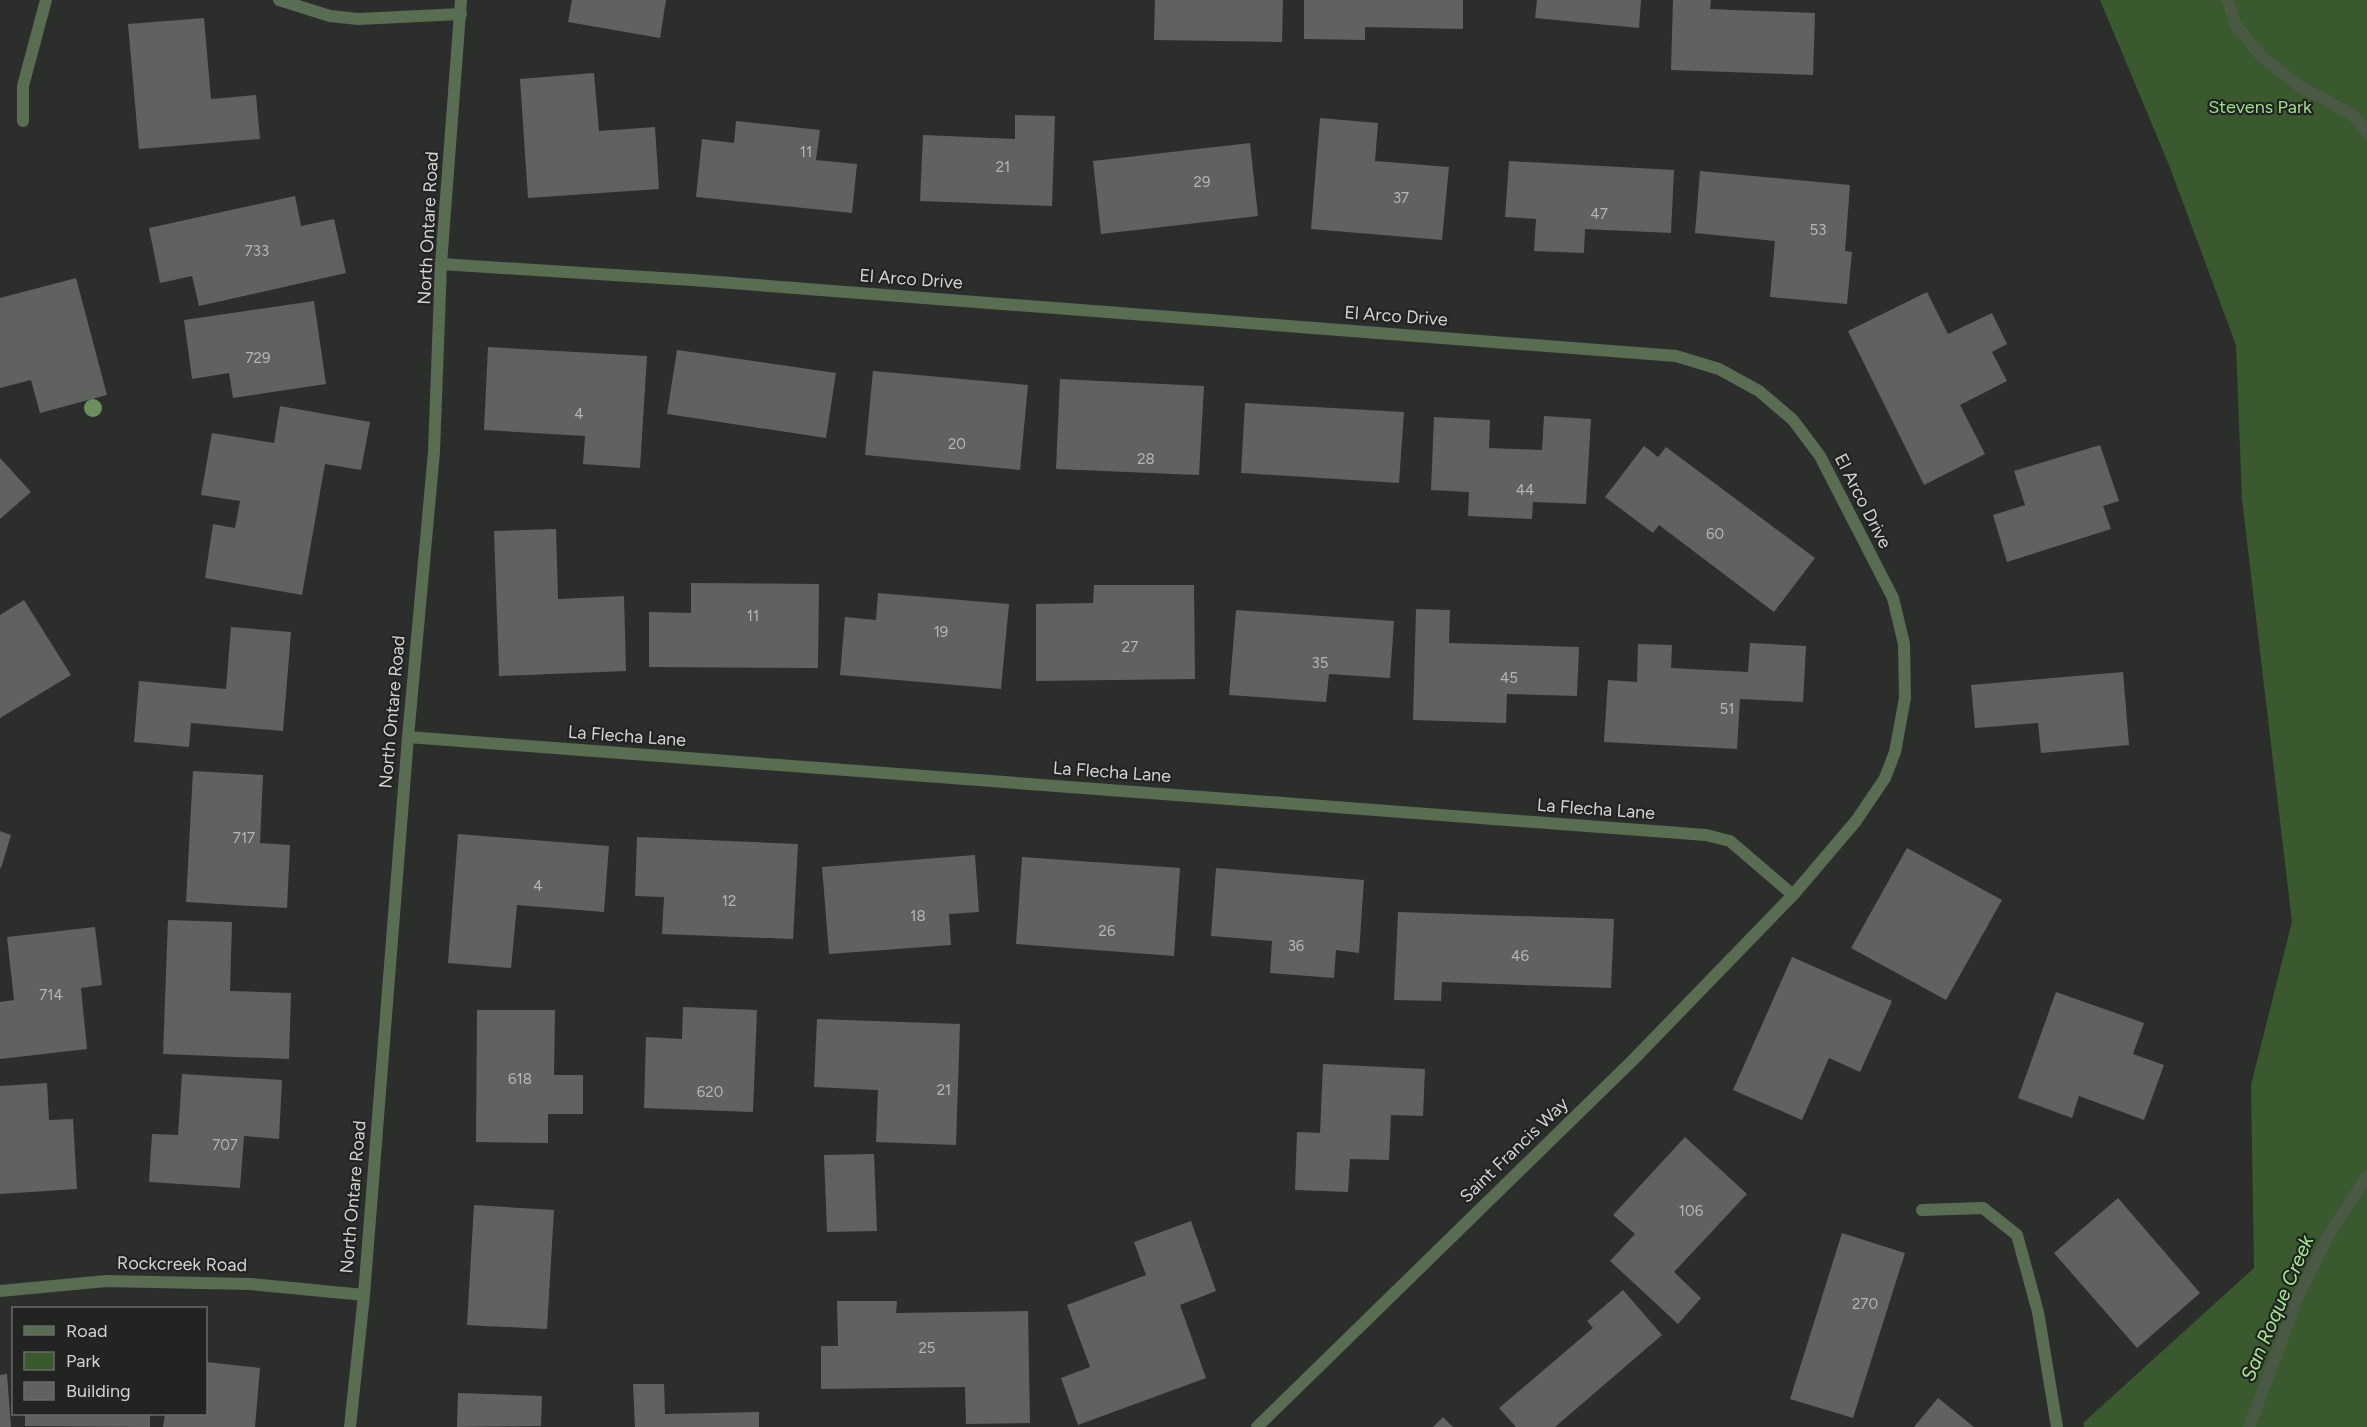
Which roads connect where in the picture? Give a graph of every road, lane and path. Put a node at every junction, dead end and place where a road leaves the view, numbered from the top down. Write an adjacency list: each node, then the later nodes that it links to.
1 (46, 0): 5 (street)
2 (279, 0): 4 (street)
3 (461, 0): 4 (street, North Ontare Road)
4 (461, 14): 6 (street, North Ontare Road)
5 (23, 121)
6 (441, 264): 7 (street, North Ontare Road); 8 (street, El Arco Drive)
7 (408, 737): 8 (street, La Flecha Lane); 11 (street, North Ontare Road)
8 (1792, 895): 13 (street, Saint Francis Way)
9 (1922, 1210): 14 (street)
10 (0, 1291): 11 (street, Rockcreek Road)
11 (364, 1295): 12 (street, North Ontare Road)
12 (350, 1427)
13 (1257, 1427)
14 (2057, 1427)

